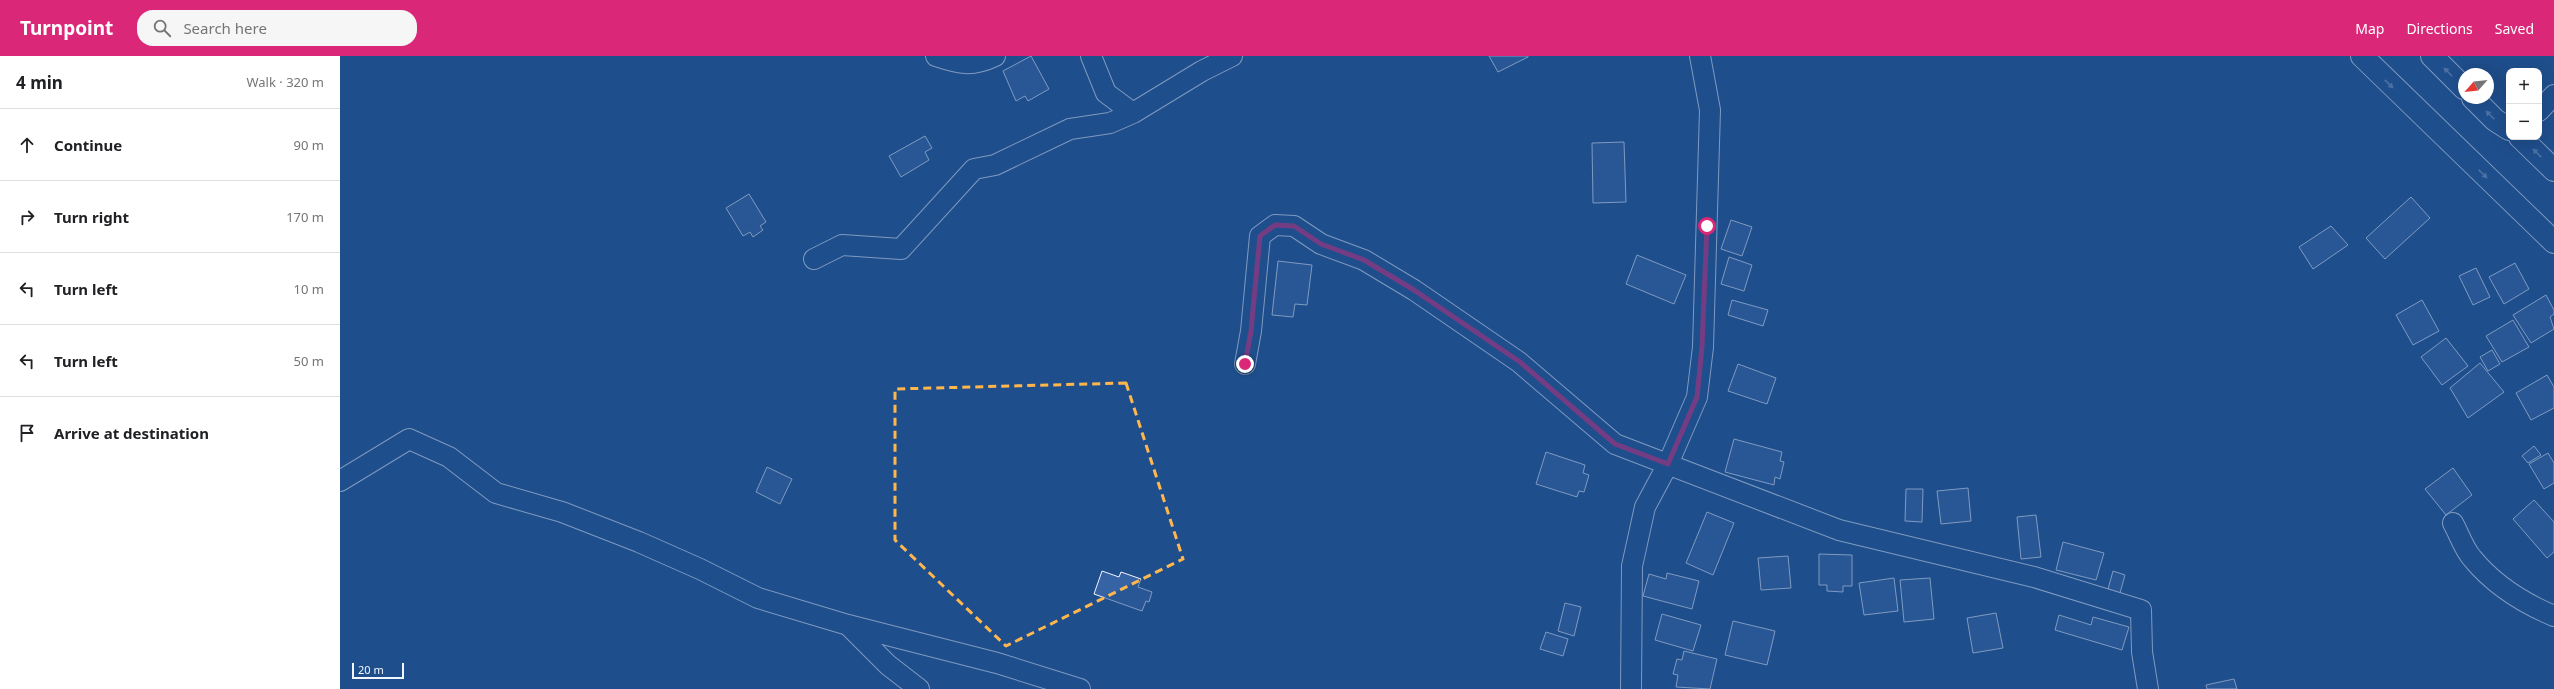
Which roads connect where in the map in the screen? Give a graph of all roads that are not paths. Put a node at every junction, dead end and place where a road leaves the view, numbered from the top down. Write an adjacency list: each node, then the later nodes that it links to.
1 (936, 56): 2 (street)
2 (995, 56)
3 (1091, 56): 12 (street)
4 (1232, 56): 12 (street)
5 (1700, 56): 19 (street)
6 (2362, 56): 16 (main road, one-way to 16)
7 (2432, 56): 8 (main road, one-way to 7)
8 (2458, 82)
9 (2554, 95): 11 (street)
10 (2479, 104): 13 (main road, one-way to 10)
11 (2542, 108)
12 (1133, 113): 17 (street)
13 (2506, 127)
14 (2523, 140): 15 (main road, one-way to 14)
15 (2554, 170)
16 (2554, 242)
17 (814, 259)
18 (1245, 364): 19 (street)
19 (1668, 464): 26 (street); 27 (street)
20 (340, 481): 23 (street)
21 (2453, 523): 22 (street)
22 (2554, 616)
23 (848, 625): 24 (street); 25 (street)
24 (918, 689)
25 (1080, 689)
26 (1631, 689)
27 (2148, 689)

